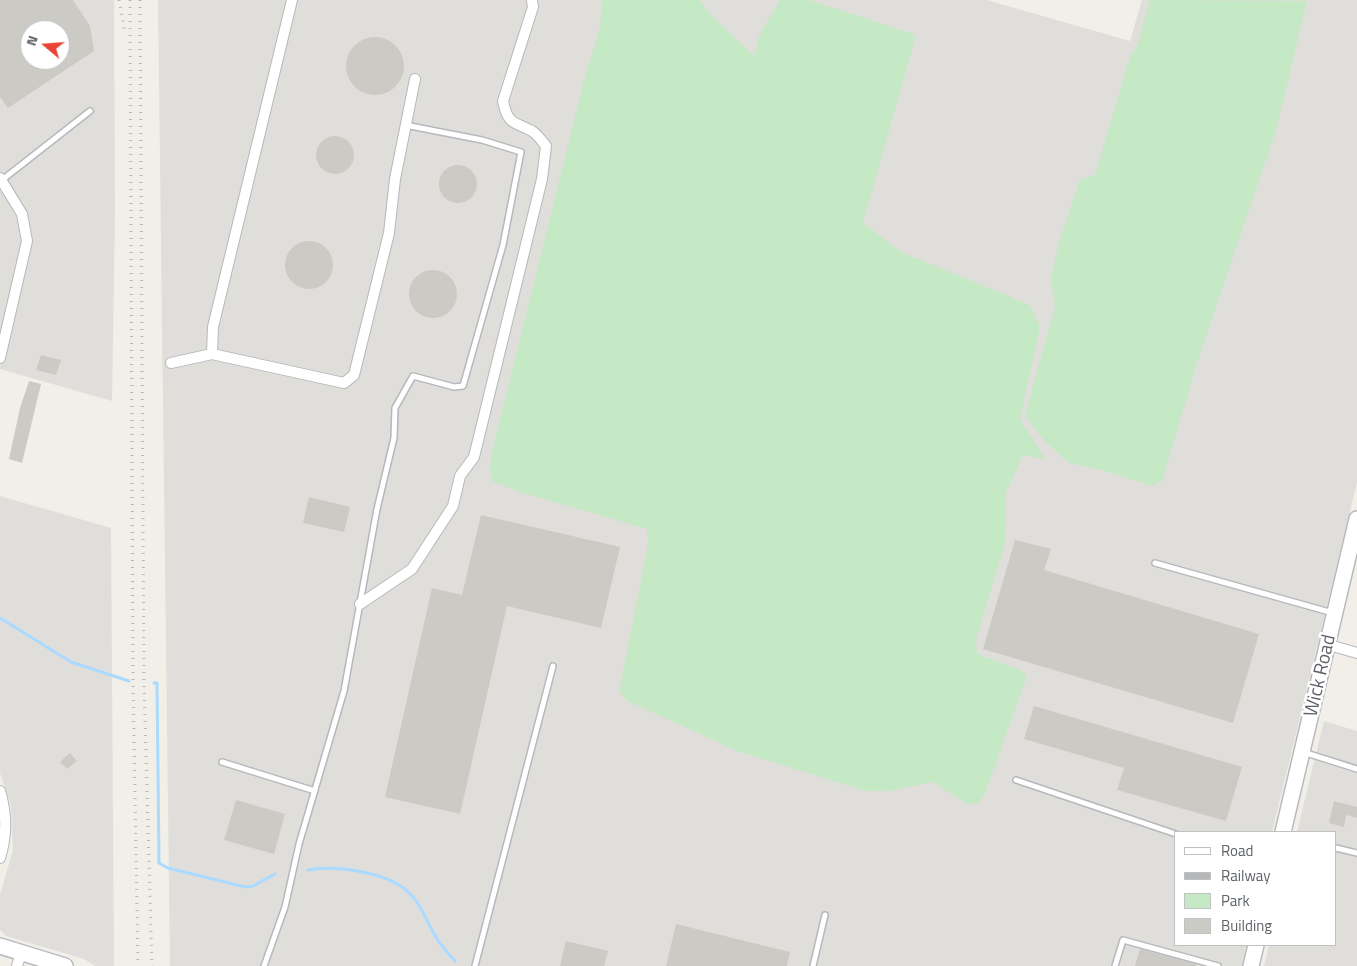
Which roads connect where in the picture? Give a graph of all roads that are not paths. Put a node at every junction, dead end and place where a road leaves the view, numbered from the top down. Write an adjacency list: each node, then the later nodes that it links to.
1 (292, 0): 7 (street)
2 (532, 0): 12 (street)
3 (415, 78): 5 (street)
4 (90, 111): 6 (lane)
5 (406, 125): 7 (street); 12 (lane)
6 (1, 179): 8 (street)
7 (212, 354): 9 (street)
8 (0, 358)
9 (171, 363)
10 (1357, 519): 13 (street, Wick Road)
11 (1155, 563): 13 (lane)
12 (360, 604): 22 (lane)
13 (1336, 614): 14 (street, Wick Road)
14 (1328, 645): 15 (street); 17 (street, Wick Road)
15 (1357, 653)
16 (553, 666): 34 (lane)
17 (1303, 752): 19 (lane); 23 (street, Wick Road)
18 (222, 762): 22 (lane)
19 (1357, 769)
20 (1016, 780): 24 (lane)
21 (0, 791): 27 (street)
22 (315, 791): 33 (lane)
23 (1283, 831)
24 (1174, 833)
25 (1337, 848): 26 (lane)
26 (1357, 854)
27 (0, 858)
28 (825, 915): 35 (lane)
29 (0, 946): 31 (street)
30 (1256, 946): 38 (street)
31 (19, 959): 32 (street)
32 (65, 966)
33 (264, 966)
34 (475, 966)
35 (813, 966)
36 (1115, 966): 37 (lane)
37 (1218, 966)
38 (1251, 966)

